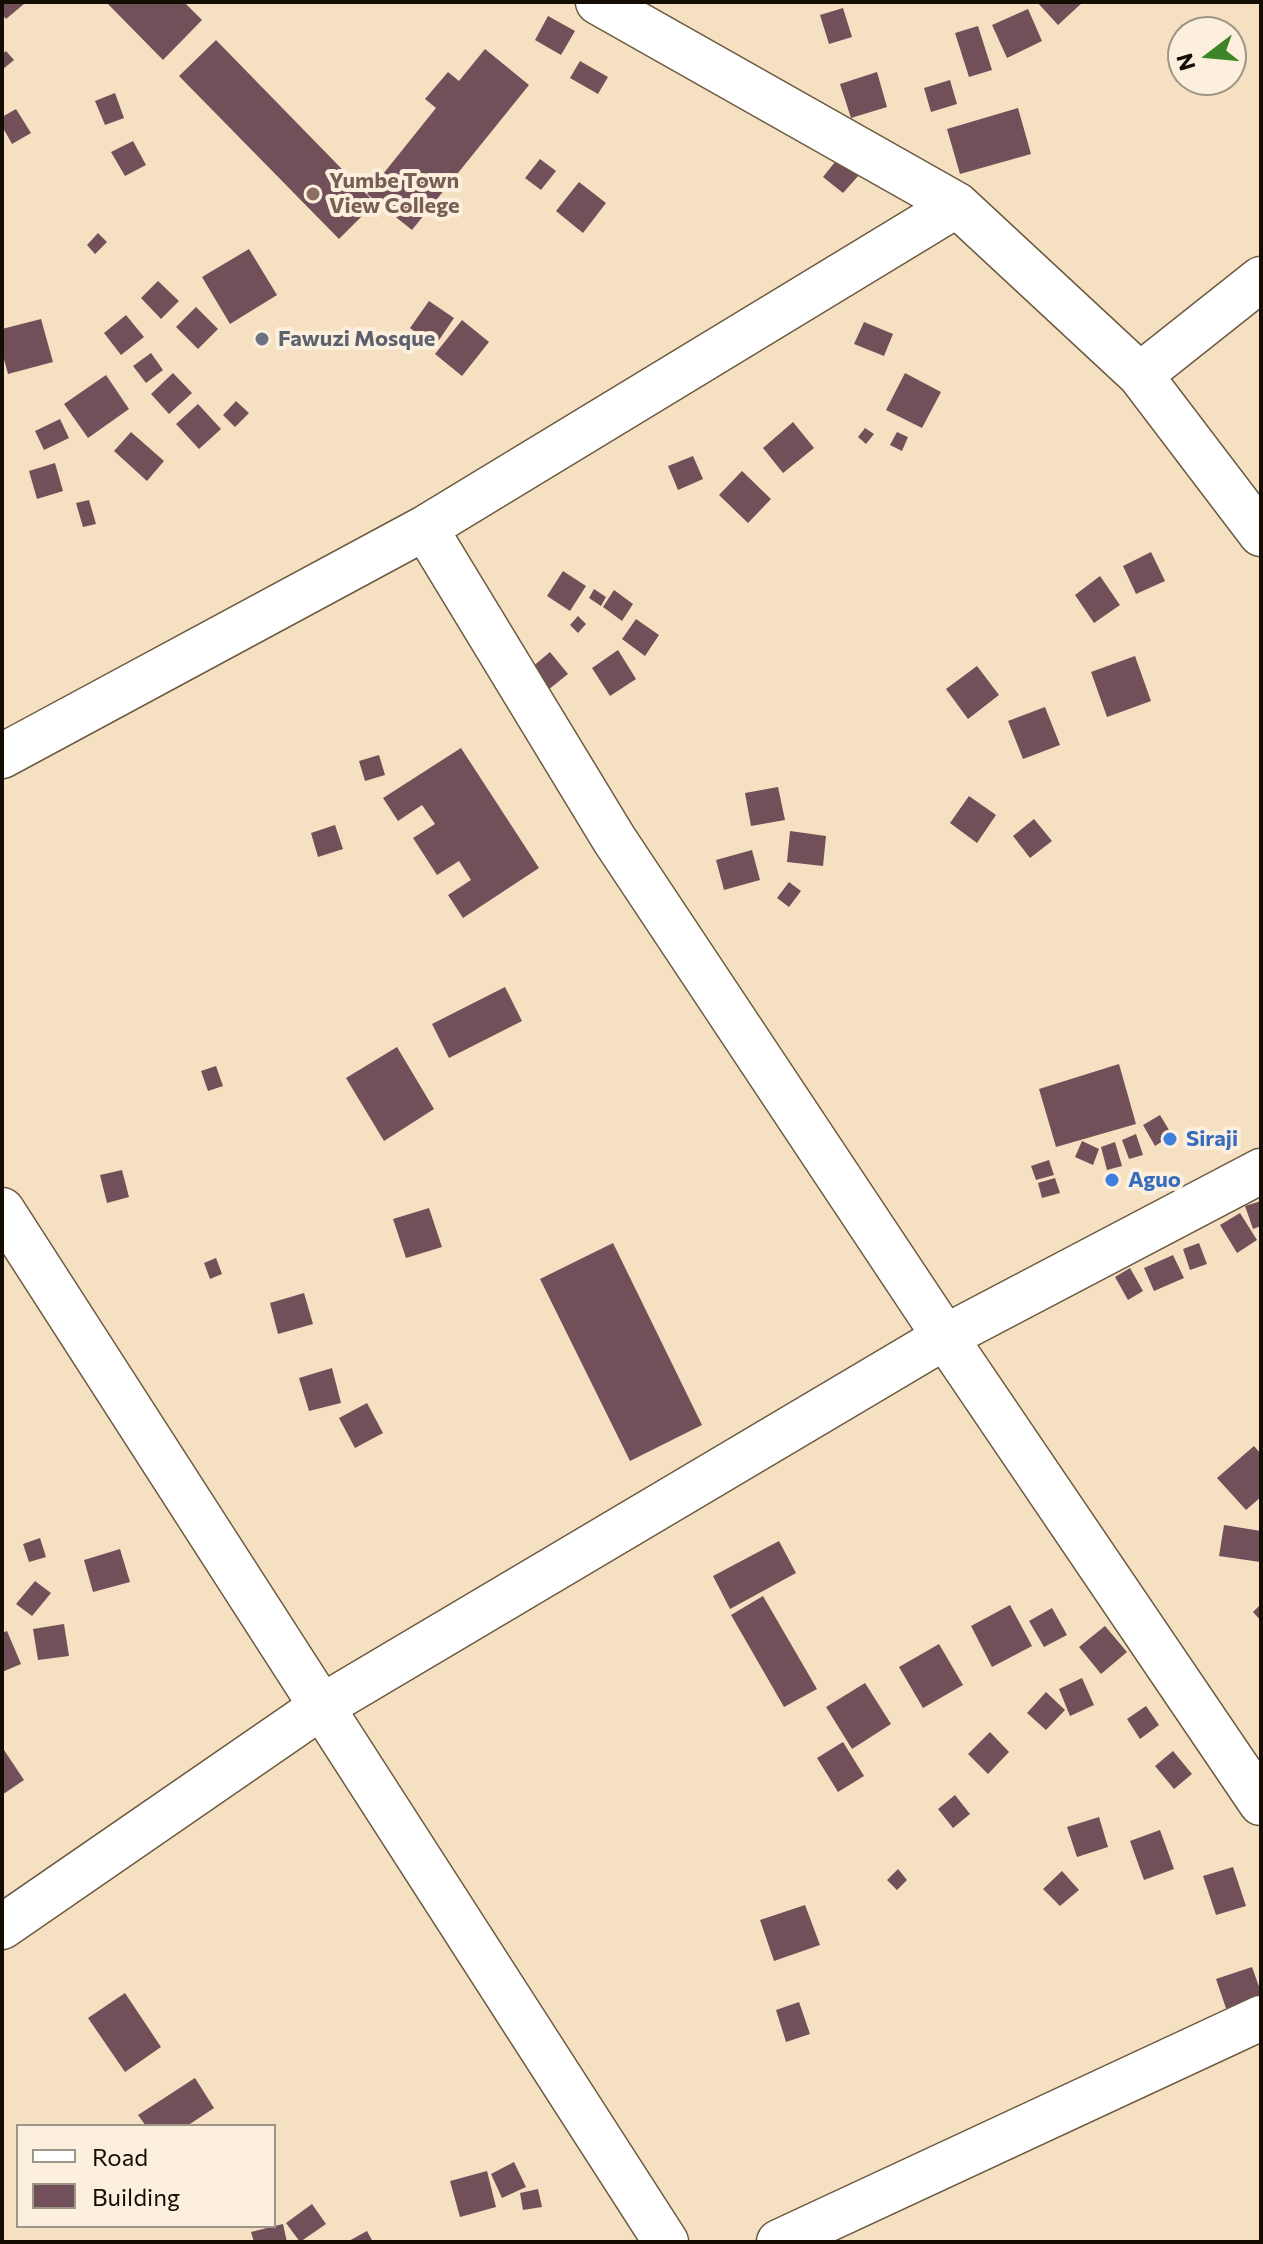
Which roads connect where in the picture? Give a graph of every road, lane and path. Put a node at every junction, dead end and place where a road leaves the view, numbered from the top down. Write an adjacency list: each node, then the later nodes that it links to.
1 (598, 2): 2 (street)
2 (957, 205): 4 (street); 5 (street)
3 (1261, 279): 4 (street)
4 (1140, 375): 6 (street)
5 (425, 528): 7 (street); 10 (street)
6 (1261, 534)
7 (2, 756)
8 (1261, 1171): 10 (street)
9 (2, 1210): 11 (street)
10 (945, 1337): 11 (street); 12 (street)
11 (321, 1707): 13 (street); 15 (street)
12 (1261, 1803)
13 (2, 1927)
14 (1261, 2018): 16 (street)
15 (666, 2242)
16 (779, 2242)

